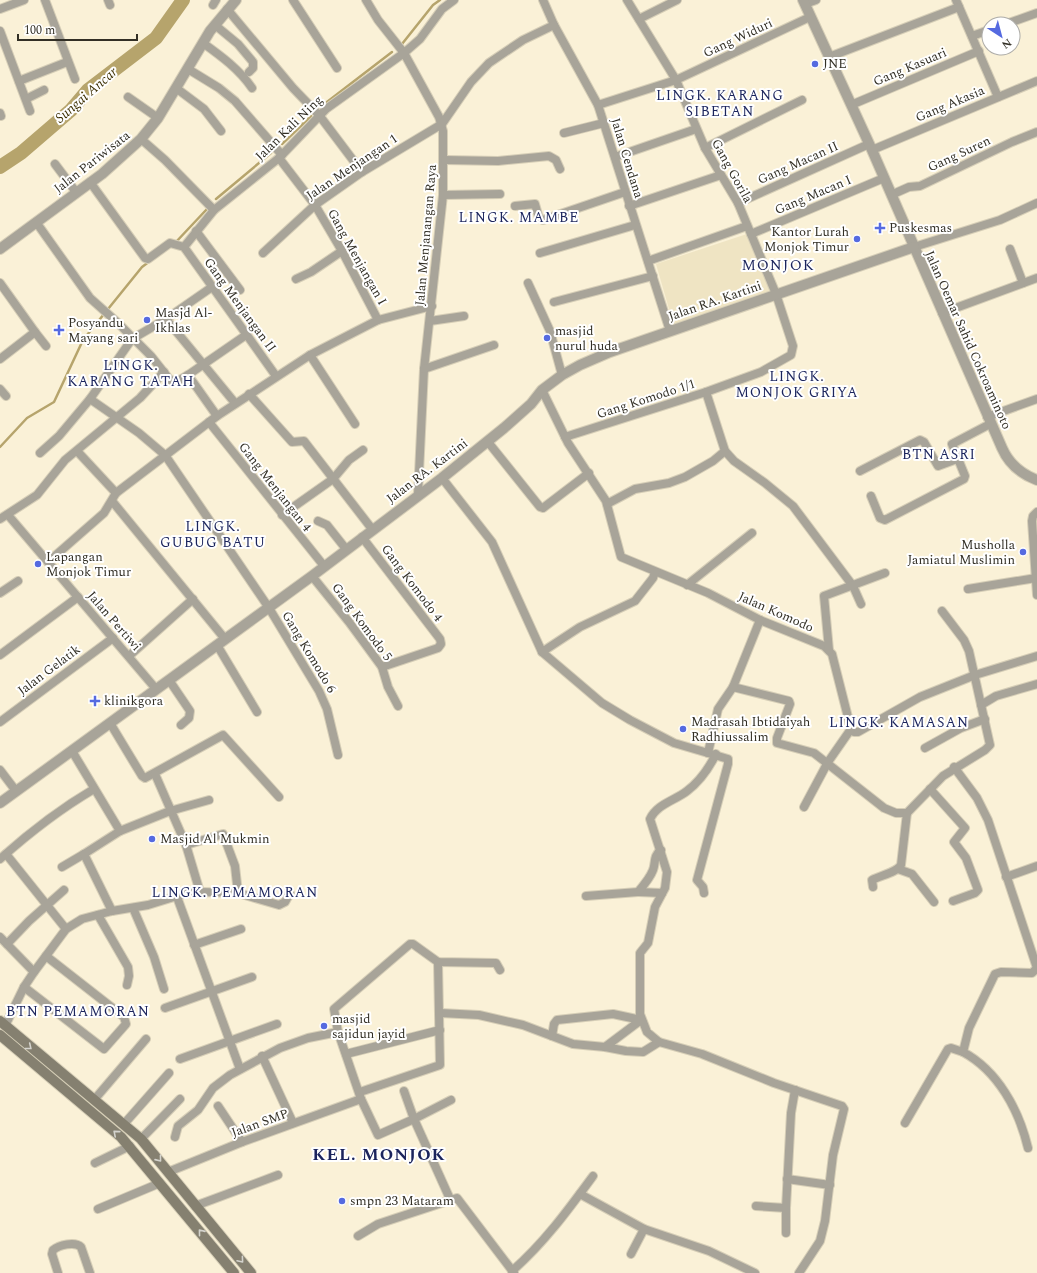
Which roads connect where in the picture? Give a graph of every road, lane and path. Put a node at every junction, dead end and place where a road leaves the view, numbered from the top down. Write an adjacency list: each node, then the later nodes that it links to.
1 (45, 0): 28 (street)
2 (236, 0): 14 (street, Jalan Pariwisata)
3 (293, 0): 29 (street)
4 (366, 0): 26 (street, Jalan Menjanangan Raya)
5 (454, 0): 26 (street, Jalan Kali Ning)
6 (543, 0): 20 (street, Jalan Cendana)
7 (627, 0): 17 (street, Gang Gorila)
8 (677, 0): 17 (street)
9 (816, 0): 11 (street)
10 (21, 1): 13 (street)
11 (804, 2): 16 (street, Jalan Oemar Sahid Cokroaminoto)
12 (957, 3): 23 (street); 27 (street)
13 (0, 9)
14 (227, 9): 19 (street, Jalan Pariwisata); 46 (street)
15 (1037, 13): 18 (street)
16 (810, 17): 27 (street, Jalan Oemar Sahid Cokroaminoto); 33 (street, Gang Widuri)
17 (639, 19): 33 (street, Gang Gorila)
18 (1021, 19)
19 (215, 25): 24 (street, Jalan Pariwisata); 31 (street)
20 (554, 25): 43 (street, Jalan Cendana); 49 (street)
21 (0, 31): 34 (street)
22 (981, 33): 23 (street)
23 (972, 36): 25 (street)
24 (203, 43): 30 (street, Jalan Pariwisata); 37 (street)
25 (979, 51): 40 (street); 44 (street, Gang Kasuari)
26 (404, 54): 46 (street, Jalan Kali Ning); 49 (street, Jalan Menjanangan Raya)
27 (829, 57): 44 (street, Jalan Oemar Sahid Cokroaminoto)
28 (68, 62): 32 (street); 34 (street)
29 (337, 68)
30 (188, 69): 36 (street, Jalan Pariwisata); 57 (street, Gang Menjangan I)
31 (249, 72)
32 (75, 79)
33 (676, 80): 43 (street, Gang Widuri); 50 (street, Gang Gorila)
34 (19, 81): 41 (street)
35 (1037, 81): 40 (street, Gang Akasia)
36 (176, 88): 47 (street, Jalan Pariwisata); 51 (street)
37 (252, 88)
38 (44, 90): 41 (street)
39 (128, 97): 47 (street)
40 (998, 97): 55 (street, Gang Akasia)
41 (26, 99): 45 (street)
42 (802, 100): 56 (street)
43 (598, 105): 48 (street, Jalan Cendana)
44 (851, 105): 55 (street, Jalan Oemar Sahid Cokroaminoto)
45 (30, 111)
46 (319, 115): 57 (street, Jalan Kali Ning); 62 (street)
47 (158, 118): 54 (street, Jalan Pariwisata)
48 (604, 123): 53 (street); 58 (street, Jalan Cendana)
49 (442, 124): 59 (street, Jalan Menjanangan Raya); 62 (street, Jalan Menjangan 1)
50 (696, 129): 56 (street, Gang Gorila); 58 (street)
51 (221, 131)
52 (1037, 132): 70 (street, Gang Suren)
53 (564, 133)
54 (142, 139): 65 (street, Jalan Pariwisata); 76 (street)
55 (871, 147): 64 (street, Jalan Oemar Sahid Cokroaminoto); 71 (street, Gang Macan II)
56 (705, 148): 63 (street, Gang Gorila)
57 (281, 156): 73 (street, Gang Menjangan I); 76 (street, Jalan Kali Ning)
58 (615, 156): 67 (street, Jalan Cendana)
59 (445, 160): 61 (street); 68 (street, Jalan Menjanangan Raya)
60 (56, 164): 66 (street)
61 (560, 169)
62 (362, 172): 73 (street, Jalan Menjangan 1)
63 (721, 175): 71 (street, Gang Gorila); 75 (street)
64 (884, 178): 70 (street, Jalan Oemar Sahid Cokroaminoto); 81 (street, Gang Macan I)
65 (90, 182): 66 (street, Jalan Pariwisata); 82 (street)
66 (76, 192): 77 (street, Jalan Pariwisata)
67 (625, 192): 74 (street); 75 (street, Jalan Cendana)
68 (443, 194): 69 (street); 100 (street, Jalan Menjanangan Raya)
69 (500, 194)
70 (891, 195): 83 (street, Jalan Oemar Sahid Cokroaminoto)
71 (738, 203): 79 (street, Gang Gorila)
72 (1037, 203): 83 (street)
73 (315, 205): 86 (street, Gang Menjangan I); 87 (street, Jalan Menjangan 1)
74 (515, 206)
75 (629, 206): 78 (street, Jalan Cendana)
76 (214, 210): 80 (street, Jalan Kali Ning)
77 (36, 222): 84 (street, Jalan Pariwisata); 109 (street)
78 (636, 225): 88 (street); 89 (street, Jalan Cendana)
79 (747, 226): 81 (street, Gang Gorila); 89 (street)
80 (196, 231): 82 (street, Jalan Kali Ning); 97 (street)
81 (751, 234): 98 (street, Gang Gorila)
82 (178, 245): 96 (street, Gang Menjangan II)
83 (914, 247): 98 (street, Jalan RA. Kartini); 101 (street, Jalan Oemar Sahid Cokroaminoto)
84 (0, 249)
85 (1010, 249): 94 (street)
86 (342, 251): 91 (street); 104 (street, Gang Menjangan I)
87 (263, 253)
88 (540, 253)
89 (648, 261): 90 (street, Jalan Cendana)
90 (653, 276): 99 (street); 106 (street, Jalan Cendana)
91 (296, 278)
92 (1037, 278): 94 (street)
93 (0, 282): 107 (street)
94 (1023, 283): 101 (street)
95 (528, 284): 118 (street)
96 (212, 287): 103 (street); 108 (street, Gang Menjangan II)
97 (240, 290)
98 (776, 294): 106 (street, Jalan RA. Kartini); 122 (street, Gang Gorila)
99 (554, 302)
100 (432, 306): 104 (street); 105 (street, Jalan Menjanangan Raya)
101 (942, 313): 130 (street, Jalan Oemar Sahid Cokroaminoto)
102 (464, 316): 105 (street)
103 (166, 319): 109 (street); 114 (street)
104 (378, 320): 112 (street)
105 (430, 321): 115 (street, Jalan Menjanangan Raya)
106 (670, 331): 118 (street, Jalan RA. Kartini)
107 (35, 332): 111 (street); 113 (street)
108 (246, 335): 114 (street); 119 (street, Gang Menjangan II)
109 (132, 339): 116 (street); 126 (street)
110 (494, 345): 115 (street)
111 (46, 346)
112 (310, 355): 119 (street); 132 (street)
113 (0, 359)
114 (204, 364): 117 (street); 127 (street)
115 (424, 369): 147 (street, Jalan Menjanangan Raya)
116 (164, 372): 117 (street); 129 (street)
117 (188, 375): 128 (street)
118 (562, 375): 121 (street, Jalan RA. Kartini)
119 (276, 376): 123 (street)
120 (0, 389): 124 (street)
121 (542, 390): 133 (street, Jalan Komodo); 134 (street, Jalan RA. Kartini)
122 (706, 392): 133 (street, Gang Komodo 1/1); 136 (street, Gang Komodo 1/1)
123 (249, 394): 127 (street); 143 (street)
124 (6, 396)
125 (1037, 399): 130 (street)
126 (90, 400): 129 (street, Gang Komodo 6); 138 (street)
127 (234, 403): 128 (street)
128 (217, 416): 131 (street)
129 (116, 418): 137 (street); 139 (street, Gang Komodo 6)
130 (988, 420): 140 (street); 145 (street, Jalan Oemar Sahid Cokroaminoto)
131 (209, 422): 139 (street); 153 (street, Gang Menjangan 4)
132 (355, 424)
133 (565, 437): 142 (street, Jalan Komodo)
134 (488, 442): 142 (street); 144 (street, Jalan RA. Kartini)
135 (363, 450): 143 (street)
136 (725, 450): 150 (street); 168 (street, Gang Komodo 1/1)
137 (77, 451): 146 (street); 152 (street)
138 (40, 453)
139 (165, 455): 146 (street); 175 (street, Gang Komodo 6)
140 (957, 460): 141 (street); 148 (street)
141 (860, 471)
142 (588, 473): 150 (street, Jalan Komodo)
143 (333, 478): 153 (street); 156 (street)
144 (442, 478): 147 (street, Jalan RA. Kartini); 181 (street)
145 (1037, 480)
146 (116, 493): 149 (street)
147 (418, 494): 156 (street, Jalan RA. Kartini)
148 (871, 496)
149 (112, 501): 160 (street); 173 (street)
150 (607, 504): 162 (street, Jalan Komodo)
151 (1037, 512): 165 (street)
152 (8, 515): 154 (street); 160 (street, Jalan Pertiwi)
153 (282, 516): 161 (street, Gang Menjangan 4)
154 (0, 519)
155 (318, 521): 159 (street)
156 (372, 529): 158 (street, Jalan RA. Kartini)
157 (752, 533): 167 (street)
158 (362, 537): 159 (street, Jalan RA. Kartini); 185 (street, Gang Komodo 4)
159 (346, 549): 161 (street, Jalan RA. Kartini)
160 (48, 562): 172 (street, Jalan Pertiwi)
161 (324, 566): 164 (street, Jalan RA. Kartini)
162 (655, 572): 167 (street, Jalan Komodo); 181 (street)
163 (885, 573): 168 (street)
164 (312, 576): 175 (street, Jalan RA. Kartini); 185 (street, Gang Komodo 5)
165 (1036, 578): 169 (street); 171 (street)
166 (18, 581): 170 (street)
167 (686, 585): 177 (street, Jalan Komodo)
168 (853, 586): 174 (street, Gang Komodo 1/1); 180 (street)
169 (968, 589)
170 (0, 593)
171 (1037, 595)
172 (78, 598): 178 (street, Jalan Pertiwi); 182 (street)
173 (193, 599): 179 (street); 183 (street)
174 (860, 604)
175 (269, 608): 179 (street, Jalan RA. Kartini); 202 (street, Gang Komodo 6)
176 (942, 611): 186 (street)
177 (760, 620): 180 (street, Jalan Komodo); 189 (street)
178 (113, 638): 183 (street, Jalan Pertiwi); 195 (street, Jalan Gelatik)
179 (221, 642): 187 (street, Jalan RA. Kartini); 193 (street)
180 (829, 650): 198 (street)
181 (542, 652): 201 (street)
182 (0, 655)
183 (129, 656): 190 (street, Jalan Pertiwi)
184 (1037, 656): 186 (street)
185 (382, 667): 192 (street, Gang Komodo 5)
186 (975, 676): 191 (street); 198 (street)
187 (169, 680): 190 (street, Jalan RA. Kartini); 197 (street)
188 (1037, 684): 191 (street)
189 (733, 687): 201 (street); 203 (street)
190 (156, 689): 196 (street, Jalan RA. Kartini)
191 (981, 705): 194 (street)
192 (398, 706)
193 (257, 712)
194 (985, 719): 199 (street); 204 (street)
195 (0, 722)
196 (110, 723): 200 (street, Jalan RA. Kartini); 206 (street)
197 (181, 725)
198 (851, 729): 203 (street)
199 (925, 748)
200 (72, 751): 207 (street); 209 (street, Jalan RA. Kartini)
201 (712, 753): 218 (street); 232 (street)
202 (338, 755)
203 (828, 762): 213 (street); 215 (street)
204 (954, 768): 208 (street); 224 (street)
205 (0, 770): 209 (street)
206 (154, 774): 210 (street); 214 (street)
207 (94, 789): 216 (street); 220 (street)
208 (930, 789): 215 (street); 235 (street)
209 (16, 792): 212 (street, Jalan RA. Kartini)
210 (279, 797)
211 (209, 800): 214 (street)
212 (0, 803)
213 (804, 807)
214 (170, 811): 216 (street); 217 (street)
215 (907, 813): 223 (street)
216 (120, 831): 219 (street)
217 (186, 845): 227 (street); 229 (street)
218 (661, 850): 228 (street); 231 (street)
219 (84, 854): 222 (street); 239 (street)
220 (3, 857): 237 (street)
221 (1037, 866): 224 (street)
222 (62, 867)
223 (898, 870): 225 (street); 236 (street)
224 (1006, 877): 267 (street)
225 (873, 887)
226 (64, 890): 237 (street)
227 (200, 892): 229 (street); 233 (street)
228 (638, 892): 231 (street); 234 (street)
229 (238, 893): 230 (street)
230 (290, 893)
231 (662, 893): 257 (street)
232 (704, 893)
233 (177, 896): 238 (street); 245 (street)
234 (586, 896)
235 (953, 901)
236 (934, 902)
237 (46, 905): 241 (street); 244 (street)
238 (133, 908): 239 (street); 253 (street)
239 (112, 911): 240 (street)
240 (98, 915): 241 (street); 251 (street)
241 (66, 929): 246 (street)
242 (241, 929): 245 (street)
243 (0, 937): 244 (street)
244 (7, 944): 249 (street)
245 (194, 945): 254 (street)
246 (46, 956): 249 (street); 252 (street)
247 (438, 962): 248 (street); 256 (street); 261 (street)
248 (500, 970)
249 (34, 972): 252 (street)
250 (252, 977): 254 (street)
251 (126, 985)
252 (24, 987): 259 (street)
253 (164, 989)
254 (211, 992): 255 (street); 264 (street)
255 (165, 1008)
256 (440, 1013): 260 (street); 262 (street)
257 (641, 1020): 262 (street); 265 (street); 266 (street)
258 (277, 1024): 264 (street)
259 (2, 1027): 277 (main road, one-way to 277); 281 (main road)
260 (440, 1030): 268 (street); 275 (street, Jalan SMP)
261 (338, 1032): 268 (street); 269 (street)
262 (553, 1034): 266 (street)
263 (146, 1039): 277 (street)
264 (229, 1042): 270 (street); 271 (street)
265 (659, 1042): 266 (street); 273 (street)
266 (605, 1046)
267 (963, 1052): 284 (street); 290 (street)
268 (346, 1054): 275 (street)
269 (262, 1056): 271 (street); 283 (street)
270 (180, 1059)
271 (240, 1069): 286 (street)
272 (170, 1073): 285 (street)
273 (795, 1090): 295 (street); 297 (street)
274 (404, 1091): 282 (street)
275 (360, 1096): 282 (street); 283 (street, Jalan SMP)
276 (180, 1099): 287 (street)
277 (94, 1100): 280 (main road)
278 (451, 1100): 282 (street)
279 (218, 1106): 288 (street)
280 (110, 1112): 281 (main road); 285 (main road)
281 (102, 1120): 289 (main road, one-way to 281)
282 (414, 1120): 299 (street)
283 (293, 1123): 288 (street, Jalan SMP)
284 (906, 1123)
285 (124, 1124): 287 (main road)
286 (175, 1137)
287 (141, 1139): 292 (main road, one-way to 292)
288 (242, 1142): 292 (street, Jalan SMP)
289 (130, 1146): 291 (street); 296 (main road)
290 (1028, 1148)
291 (95, 1162)
292 (168, 1172): 300 (main road)
293 (278, 1175): 300 (street)
294 (593, 1176): 298 (street)
295 (787, 1179): 297 (street); 303 (street)
296 (160, 1183): 302 (street); 311 (main road, one-way to 296)
297 (830, 1185): 314 (street)
298 (580, 1194): 304 (street); 308 (street)
299 (450, 1199): 306 (street); 308 (street)
300 (195, 1206): 312 (main road, one-way to 312)
301 (756, 1206): 303 (street)
302 (98, 1208)
303 (786, 1208): 305 (street)
304 (644, 1229): 307 (street); 313 (street)
305 (786, 1233)
306 (358, 1236)
307 (631, 1254)
308 (513, 1272)
309 (58, 1273): 310 (street)
310 (90, 1273)
311 (234, 1273)
312 (252, 1273)
313 (755, 1273)
314 (799, 1273)

